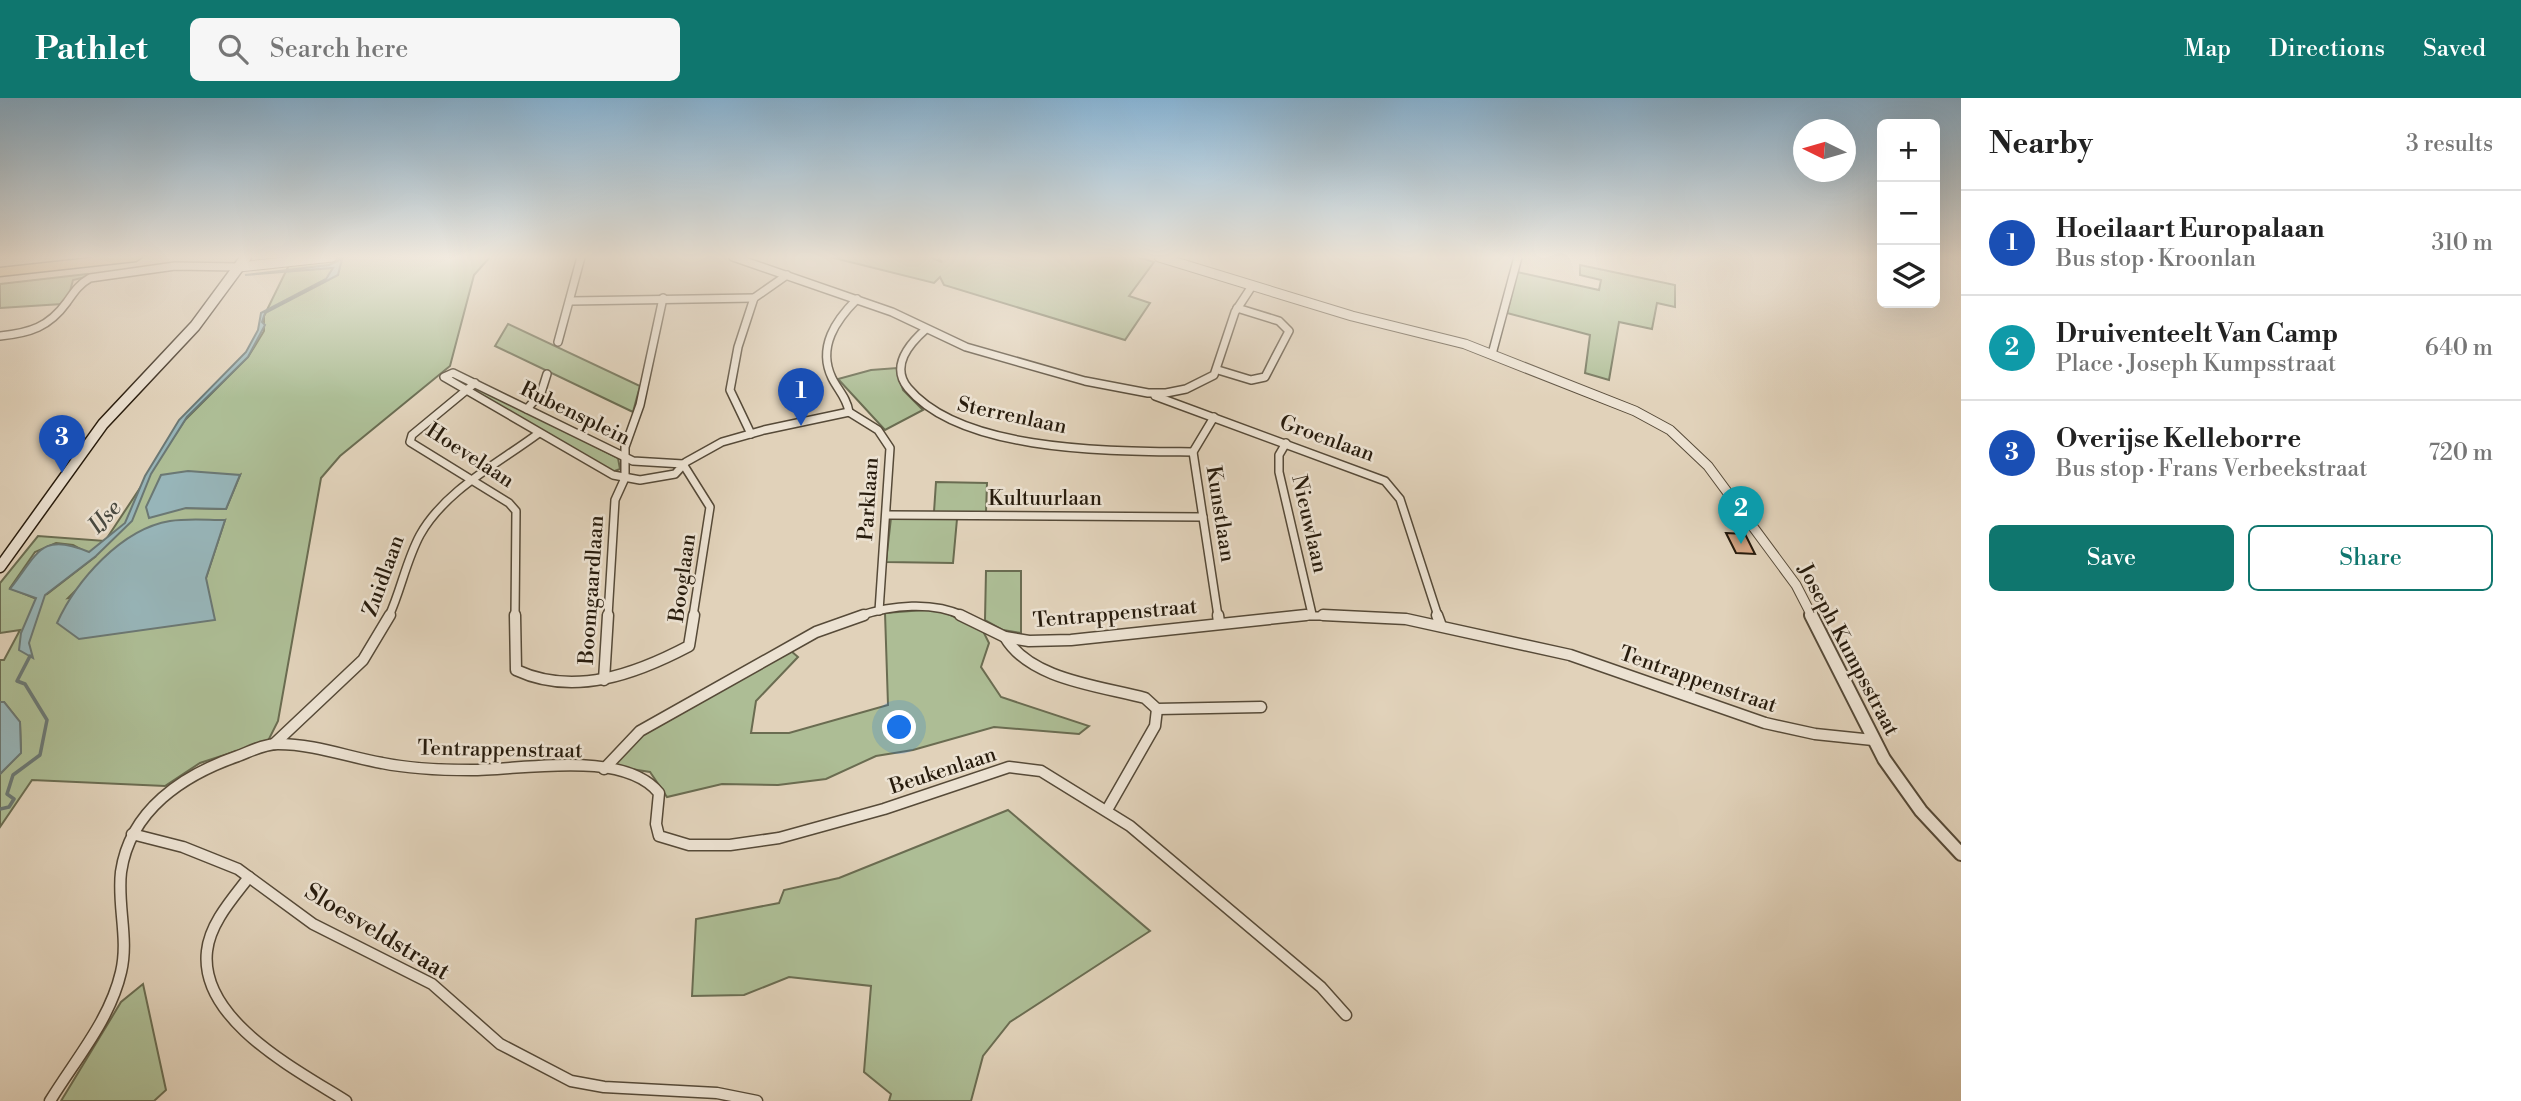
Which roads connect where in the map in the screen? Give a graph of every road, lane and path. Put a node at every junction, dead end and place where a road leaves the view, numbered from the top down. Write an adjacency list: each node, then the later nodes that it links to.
1 (65, 304): 13 (street)
2 (212, 304): 36 (main road)
3 (570, 304): 14 (street)
4 (662, 304): 30 (street, Boomgaardlaan)
5 (752, 304): 27 (street)
6 (852, 304): 24 (street)
7 (868, 304): 12 (street)
8 (1240, 304): 11 (street)
9 (1315, 304): 15 (street, Joseph Kumpsstraat)
10 (1505, 304): 15 (street)
11 (1237, 308): 16 (street); 16 (street)
12 (926, 328): 21 (street); 29 (street, Sterrenlaan)
13 (0, 336)
14 (558, 342)
15 (1492, 354): 46 (street, Joseph Kumpsstraat)
16 (1218, 370): 19 (street)
17 (547, 374): 23 (street)
18 (475, 383): 20 (street, Hoevelaan); 20 (street, Rubensplein); 23 (street, Rubensplein)
19 (1186, 389): 21 (street); 22 (street)
20 (464, 390): 26 (street, Rubensplein); 33 (street, Hoevelaan)
21 (1148, 393): 22 (street, Groenlaan)
22 (1187, 407): 25 (street, Groenlaan)
23 (527, 410): 30 (street, Rubensplein)
24 (849, 412): 27 (street); 34 (street, Parklaan)
25 (1214, 417): 28 (street, Groenlaan); 29 (street, Kunstlaan)
26 (539, 433): 32 (street, Rubensplein); 33 (street, Zuidlaan)
27 (751, 434): 31 (street)
28 (1286, 443): 38 (street, Nieuwlaan); 40 (street, Groenlaan)
29 (1193, 452): 35 (street, Kunstlaan)
30 (623, 457): 31 (street, Rubensplein); 32 (street, Boomgaardlaan)
31 (683, 464): 32 (street, Rubensplein); 43 (street, Booglaan)
32 (625, 478): 43 (street, Boomgaardlaan)
33 (472, 481): 42 (street, Hoevelaan); 47 (street, Zuidlaan)
34 (887, 515): 35 (street, Kultuurlaan); 37 (street, Parklaan)
35 (1203, 517): 39 (street, Kunstlaan)
36 (0, 567)
37 (879, 611): 41 (street, Tentrappenstraat); 48 (street, Tentrappenstraat)
38 (1312, 614): 39 (street, Tentrappenstraat); 40 (street, Tentrappenstraat)
39 (1219, 622): 41 (street, Tentrappenstraat)
40 (1441, 626): 46 (street, Tentrappenstraat)
41 (1005, 637): 45 (street)
42 (516, 670): 43 (street, Booglaan)
43 (604, 680)
44 (1261, 707): 45 (street)
45 (1157, 709): 49 (street)
46 (1873, 740): 51 (street, Joseph Kumpsstraat)
47 (274, 744): 48 (street, Tentrappenstraat); 50 (street)
48 (604, 769): 49 (street, Beukenlaan)
49 (1107, 810): 53 (street, Beukenlaan)
50 (132, 834): 52 (street, Sloesveldstraat); 54 (street)
51 (1961, 855)
52 (249, 877): 55 (street); 56 (street, Sloesveldstraat)
53 (1346, 1015)
54 (50, 1101)
55 (346, 1101)
56 (757, 1101)

